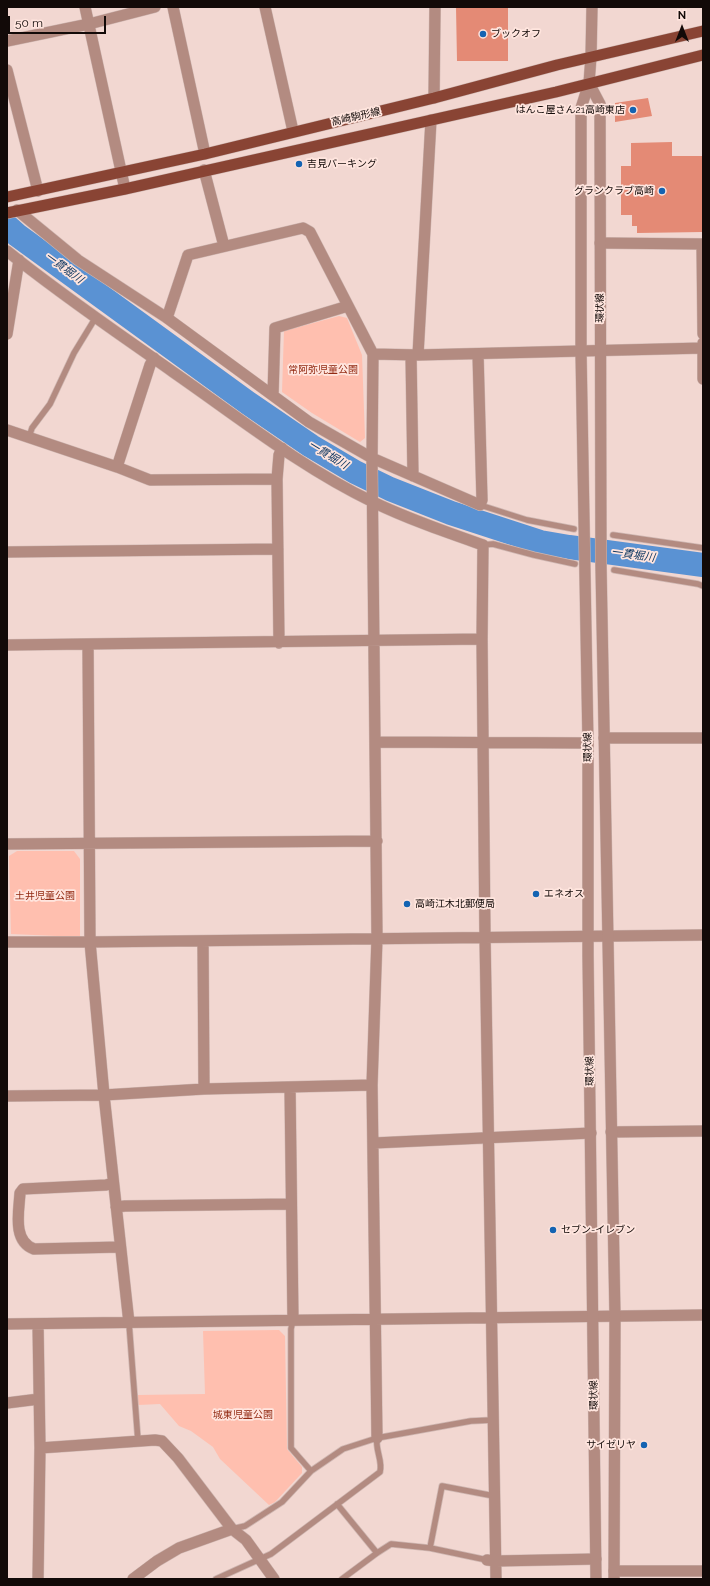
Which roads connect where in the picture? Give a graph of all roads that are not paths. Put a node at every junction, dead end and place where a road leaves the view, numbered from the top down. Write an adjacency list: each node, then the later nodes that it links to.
1 (85, 7): 7 (street)
2 (155, 7): 7 (street)
3 (173, 7): 17 (street)
4 (265, 7): 16 (street)
5 (435, 7): 14 (street)
6 (592, 7): 11 (street, 環状線)
7 (89, 24): 9 (street); 19 (street)
8 (703, 30): 11 (main road, 高崎駒形線)
9 (7, 41)
10 (703, 55): 13 (main road, 高崎駒形線)
11 (591, 57): 13 (street, 環状線); 14 (main road, 高崎駒形線)
12 (7, 70): 21 (street)
13 (589, 83): 15 (main road, 高崎駒形線); 24 (street, 環状線); 35 (street, 環状線)
14 (434, 98): 16 (main road, 高崎駒形線)
15 (431, 120): 18 (main road, 高崎駒形線); 39 (street)
16 (293, 131): 17 (main road, 高崎駒形線)
17 (204, 154): 19 (main road, 高崎駒形線)
18 (204, 170): 20 (main road, 高崎駒形線); 26 (street)
19 (122, 173): 20 (street); 21 (main road, 高崎駒形線)
20 (125, 189): 23 (main road, 高崎駒形線)
21 (38, 191): 22 (main road, 高崎駒形線)
22 (7, 197)
23 (12, 212): 31 (street)
24 (600, 243): 25 (street); 36 (street, 環状線)
25 (702, 244): 33 (street)
26 (224, 246): 29 (street); 31 (street)
27 (7, 251): 28 (street)
28 (19, 260): 30 (street); 32 (street)
29 (348, 306): 37 (street); 42 (street)
30 (96, 317): 40 (street); 44 (lane)
31 (167, 318): 42 (street)
32 (7, 334)
33 (703, 335): 34 (street)
34 (703, 348): 36 (street); 41 (street)
35 (581, 352): 36 (street); 38 (street); 52 (street, 環状線)
36 (600, 352): 66 (street, 環状線)
37 (373, 354): 39 (street); 46 (street)
38 (478, 354): 39 (street); 51 (street)
39 (415, 355): 48 (street)
40 (154, 358): 45 (street); 47 (street)
41 (703, 379)
42 (273, 395): 46 (street)
43 (7, 430): 44 (street)
44 (29, 437): 47 (street)
45 (282, 448): 49 (street); 50 (street)
46 (372, 458): 48 (street); 50 (street)
47 (118, 467): 49 (street)
48 (413, 476): 51 (street)
49 (277, 478): 56 (street)
50 (373, 502): 54 (street); 62 (street)
51 (480, 505): 52 (lane)
52 (579, 531): 58 (street, 環状線)
53 (613, 535): 55 (lane)
54 (483, 545): 58 (lane); 61 (street)
55 (703, 548)
56 (278, 549): 57 (street); 63 (street)
57 (7, 552)
58 (579, 563): 70 (street, 環状線)
59 (614, 570): 60 (lane)
60 (703, 586)
61 (482, 639): 62 (street); 69 (street)
62 (375, 641): 63 (street); 68 (street)
63 (279, 643): 64 (street)
64 (88, 644): 65 (street); 73 (street)
65 (7, 645)
66 (604, 738): 67 (street); 76 (street, 環状線)
67 (703, 738)
68 (376, 742): 69 (street); 71 (street)
69 (483, 742): 70 (street); 77 (street)
70 (588, 743): 74 (street, 環状線)
71 (377, 841): 73 (street); 78 (street)
72 (7, 844): 73 (street)
73 (90, 844): 81 (street)
74 (588, 935): 76 (street); 77 (street); 89 (street, 環状線)
75 (703, 935): 76 (street)
76 (609, 936): 88 (street, 環状線)
77 (485, 937): 78 (street); 90 (street)
78 (377, 938): 79 (street); 82 (street)
79 (203, 941): 81 (street); 84 (street)
80 (7, 942): 81 (street)
81 (90, 942): 86 (street)
82 (372, 1085): 83 (street); 91 (street)
83 (290, 1087): 84 (street); 93 (street)
84 (204, 1089): 86 (street)
85 (7, 1096): 86 (street)
86 (104, 1096): 92 (street)
87 (703, 1131): 88 (street)
88 (611, 1132): 98 (street, 環状線)
89 (591, 1133): 90 (street); 97 (street, 環状線)
90 (488, 1139): 91 (street); 99 (street)
91 (374, 1143): 100 (street)
92 (113, 1183): 94 (street); 95 (street)
93 (291, 1204): 94 (street); 101 (street)
94 (116, 1207): 95 (street)
95 (120, 1247): 102 (street)
96 (703, 1315): 98 (street)
97 (592, 1316): 98 (street); 99 (street); 118 (street, 環状線)
98 (615, 1316): 122 (street, 環状線)
99 (491, 1318): 100 (street); 107 (street)
100 (375, 1319): 101 (street); 108 (street)
101 (293, 1320): 102 (street); 111 (lane)
102 (129, 1323): 104 (street); 109 (lane)
103 (7, 1324): 104 (street)
104 (38, 1324): 105 (street)
105 (39, 1398): 106 (street); 110 (street)
106 (7, 1403)
107 (493, 1420): 108 (lane); 112 (street)
108 (378, 1438): 111 (lane); 113 (lane)
109 (138, 1441): 110 (street); 114 (street)
110 (40, 1448): 123 (street)
111 (311, 1471): 114 (lane)
112 (494, 1496): 115 (lane); 119 (street)
113 (337, 1504): 116 (lane); 117 (lane)
114 (232, 1529): 117 (street); 121 (street)
115 (430, 1548): 116 (lane); 119 (lane)
116 (377, 1552): 127 (lane)
117 (261, 1559): 125 (lane); 126 (street)
118 (596, 1559): 119 (street); 129 (street, 環状線)
119 (492, 1560): 128 (street)
120 (703, 1571): 122 (street)
121 (145, 1575): 124 (street)
122 (614, 1575)
123 (38, 1579)
124 (133, 1579)
125 (216, 1579)
126 (274, 1579)
127 (342, 1579)
128 (496, 1579)
129 (596, 1579)

